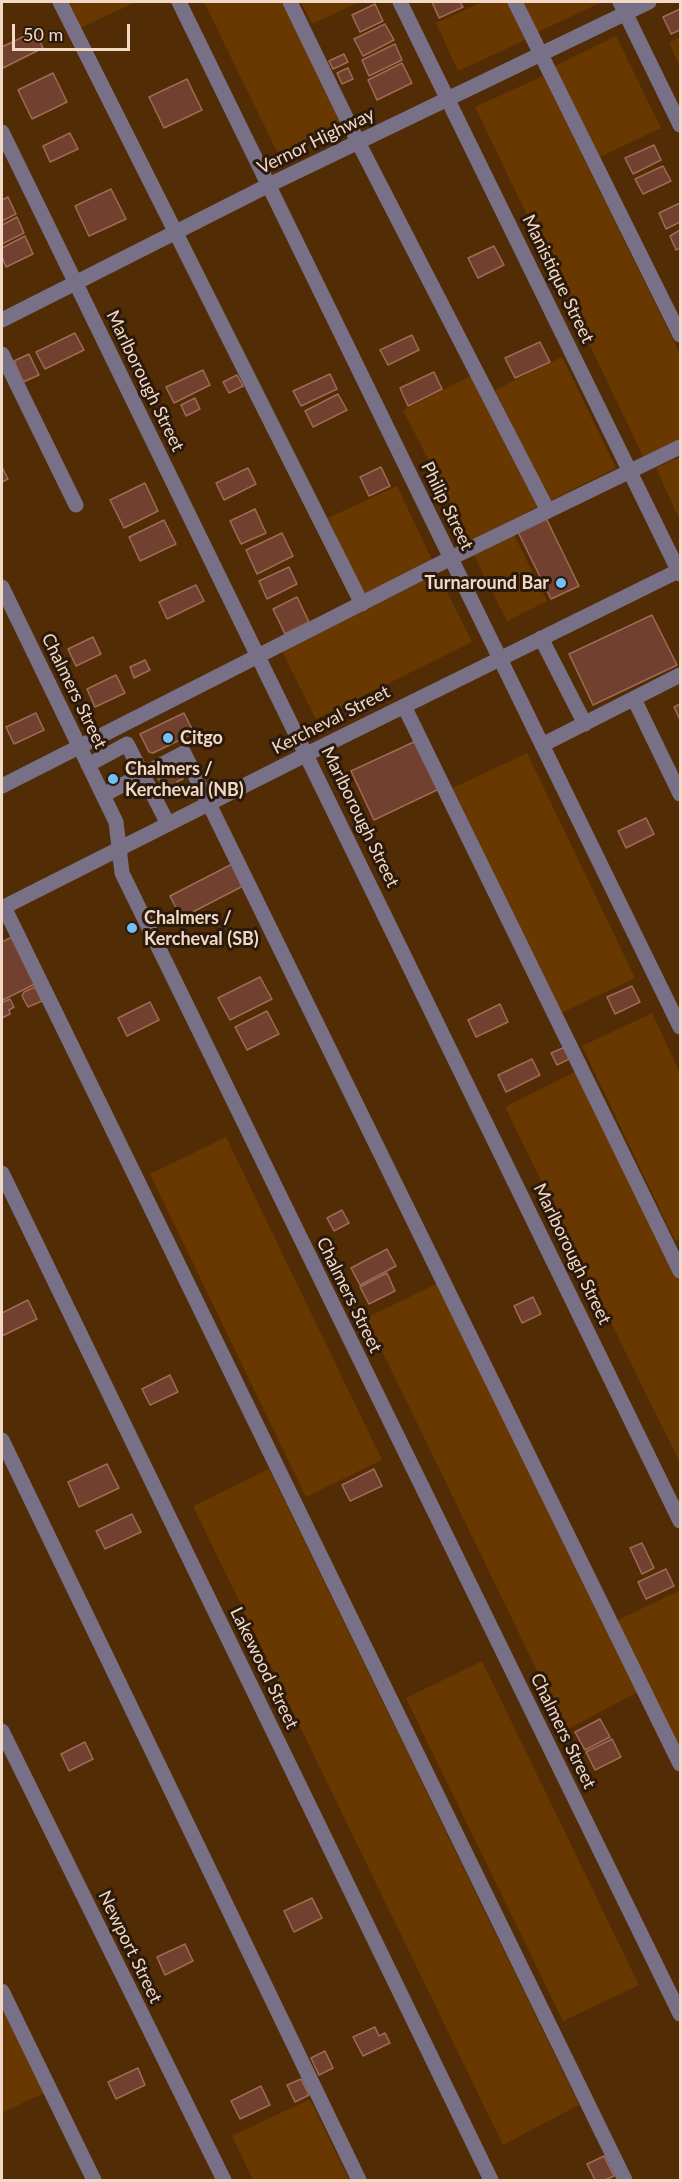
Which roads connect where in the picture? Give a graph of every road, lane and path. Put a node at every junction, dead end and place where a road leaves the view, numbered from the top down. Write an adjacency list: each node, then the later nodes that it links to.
1 (60, 2): 14 (street)
2 (179, 2): 13 (street, Philip Street)
3 (290, 2): 12 (street)
4 (400, 2): 9 (street, Manistique Street)
5 (515, 2): 8 (street)
6 (649, 2): 7 (street, Vernor Highway)
7 (623, 7): 8 (street, Vernor Highway); 10 (street)
8 (541, 54): 9 (street, Vernor Highway); 17 (street)
9 (447, 99): 12 (street, Vernor Highway); 20 (street, Manistique Street)
10 (681, 125)
11 (2, 132): 15 (street, Marlborough Street)
12 (358, 142): 13 (street, Vernor Highway); 22 (street)
13 (269, 185): 14 (street, Vernor Highway); 23 (street, Philip Street)
14 (175, 233): 15 (street, Vernor Highway); 26 (street)
15 (75, 283): 16 (street, Vernor Highway); 28 (street, Marlborough Street)
16 (2, 320)
17 (681, 335)
18 (2, 354): 21 (street)
19 (681, 447): 20 (street)
20 (630, 471): 22 (street); 24 (street, Manistique Street)
21 (76, 505)
22 (548, 511): 23 (street)
23 (451, 558): 26 (street); 29 (street, Philip Street)
24 (680, 572): 27 (street, Kercheval Street)
25 (2, 587): 35 (street, Chalmers Street)
26 (362, 604): 28 (street)
27 (541, 638): 29 (street, Kercheval Street); 33 (street)
28 (259, 656): 35 (street); 36 (street, Marlborough Street)
29 (500, 658): 32 (street, Kercheval Street); 34 (street, Philip Street)
30 (681, 675): 31 (street)
31 (634, 699): 33 (street); 40 (street)
32 (404, 706): 36 (street, Kercheval Street); 48 (street)
33 (585, 724): 34 (street)
34 (543, 745): 46 (street, Philip Street)
35 (79, 747): 37 (street, Chalmers Street); 39 (street)
36 (307, 754): 42 (street, Kercheval Street); 50 (street, Marlborough Street)
37 (88, 765): 38 (street); 41 (street, Chalmers Street)
38 (143, 774): 41 (street); 42 (street); 43 (street)
39 (2, 786)
40 (681, 794)
41 (103, 795): 44 (street, Chalmers Street)
42 (209, 804): 43 (street, Kercheval Street); 52 (street)
43 (168, 824): 44 (street, Kercheval Street)
44 (119, 849): 45 (street, Kercheval Street); 54 (street, Chalmers Street)
45 (3, 908): 59 (street)
46 (681, 1027)
47 (2, 1173): 58 (street, Lakewood Street)
48 (681, 1271)
49 (2, 1440): 57 (street)
50 (681, 1521)
51 (2, 1731): 56 (street, Newport Street)
52 (681, 1764)
53 (2, 1991): 55 (street)
54 (681, 2014)
55 (94, 2181)
56 (224, 2181)
57 (359, 2181)
58 (491, 2181)
59 (625, 2181)

